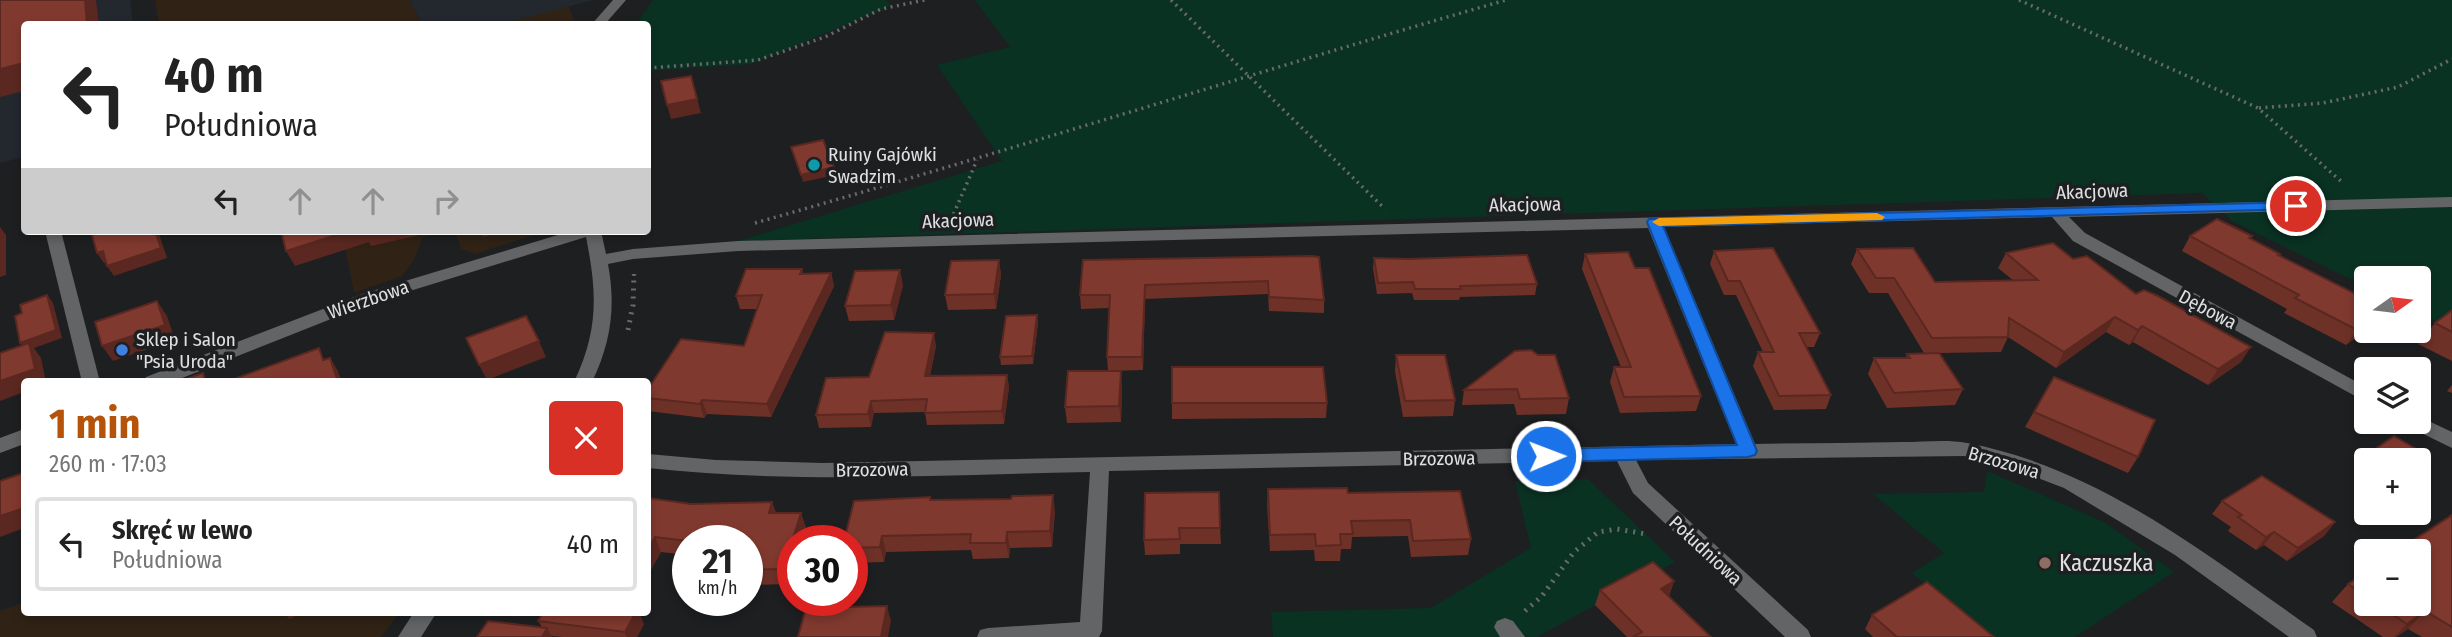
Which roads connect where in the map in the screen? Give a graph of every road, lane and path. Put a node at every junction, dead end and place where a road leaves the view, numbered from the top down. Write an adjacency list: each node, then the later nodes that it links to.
1 (620, 0): 6 (street)
2 (925, 0): 8 (path)
3 (1171, 0): 9 (path)
4 (1506, 0): 9 (path)
5 (2019, 0): 10 (path)
6 (601, 21)
7 (2452, 60): 10 (path)
8 (651, 68)
9 (1247, 77): 11 (path); 17 (path)
10 (2258, 108): 13 (path)
11 (977, 160): 16 (path); 21 (path)
12 (2452, 202): 13 (street, Akacjowa)
13 (2367, 204): 14 (street, Akacjowa)
14 (2057, 213): 15 (street, Akacjowa); 26 (street, Dębowa)
15 (1654, 222): 17 (street, Akacjowa); 31 (street)
16 (746, 225)
17 (1406, 229): 21 (street, Akacjowa)
18 (53, 235): 23 (street)
19 (575, 235): 24 (street, Wierzbowa)
20 (594, 235): 22 (street)
21 (944, 241): 22 (street, Akacjowa)
22 (600, 260): 25 (street)
23 (90, 378)
24 (163, 378)
25 (585, 378)
26 (2354, 388)
27 (2431, 430): 29 (street)
28 (21, 437): 30 (street)
29 (2452, 441)
30 (0, 446)
31 (1748, 451): 32 (street, Brzozowa); 41 (street, Brzozowa)
32 (1623, 454): 34 (street, Brzozowa); 40 (street, Południowa)
33 (651, 461): 34 (street, Brzozowa)
34 (1100, 464): 39 (street)
35 (1646, 534): 37 (path)
36 (423, 616): 38 (street)
37 (1509, 632)
38 (409, 637)
39 (988, 637)
40 (1800, 637)
41 (2306, 637)

